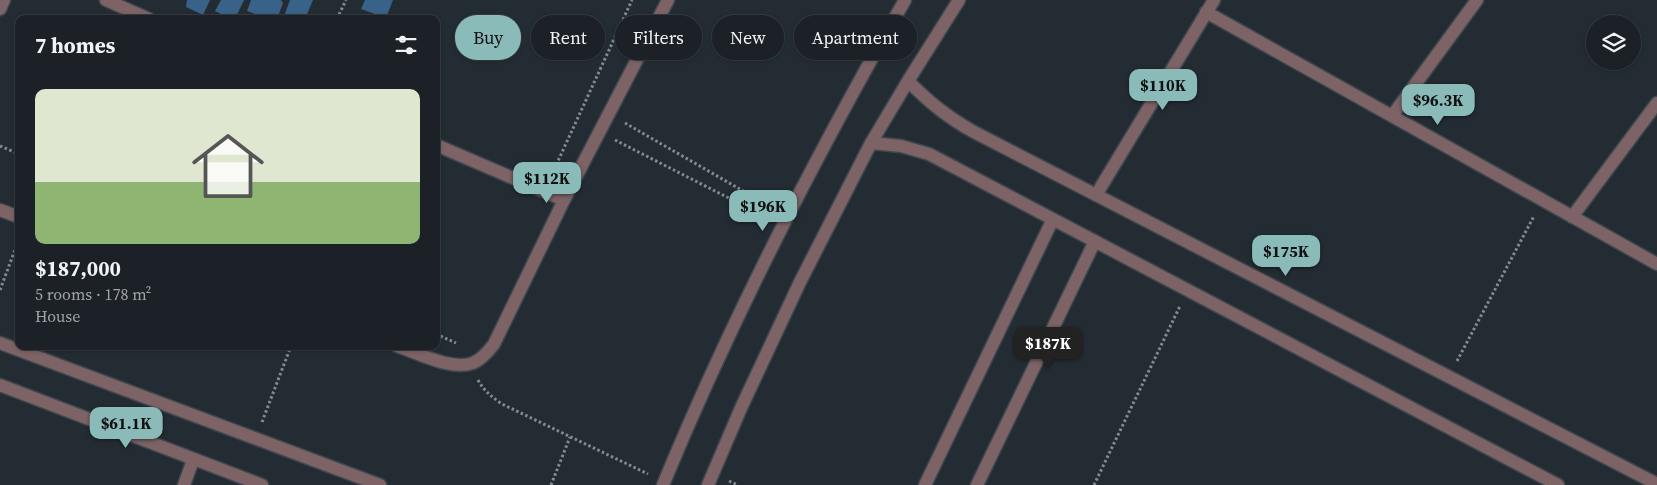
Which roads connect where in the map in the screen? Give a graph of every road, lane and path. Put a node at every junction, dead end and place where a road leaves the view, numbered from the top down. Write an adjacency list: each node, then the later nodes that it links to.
1 (4, 0): 9 (street)
2 (106, 0): 11 (street)
3 (346, 0): 12 (path)
4 (668, 0): 15 (street)
5 (904, 0): 29 (street)
6 (959, 0): 13 (street)
7 (1214, 0): 10 (street)
8 (1477, 0): 16 (street)
9 (0, 9)
10 (1206, 12): 16 (street); 22 (street)
11 (140, 15)
12 (339, 15)
13 (908, 81): 18 (street); 22 (street)
14 (1657, 104): 27 (street)
15 (609, 114): 17 (street); 29 (path)
16 (1392, 116): 24 (street)
17 (599, 132): 23 (street); 29 (path)
18 (871, 143): 28 (street); 52 (street)
19 (0, 146): 21 (path)
20 (440, 147): 23 (street)
21 (15, 152)
22 (1096, 195): 41 (street)
23 (564, 200): 40 (street)
24 (1542, 200): 27 (street); 41 (path)
25 (0, 210): 26 (street)
26 (15, 216)
27 (1572, 216): 32 (street)
28 (1053, 219): 30 (street); 53 (street)
29 (785, 221): 46 (street)
30 (1095, 241): 34 (street); 54 (street)
31 (15, 250): 33 (path)
32 (1657, 264)
33 (0, 290)
34 (1188, 290): 55 (path); 56 (street)
35 (0, 343): 36 (street)
36 (15, 349)
37 (19, 350): 44 (street)
38 (289, 350): 44 (path)
39 (409, 350): 40 (street)
40 (474, 363): 43 (path)
41 (1449, 377): 47 (street)
42 (0, 386): 45 (street)
43 (570, 437): 46 (path); 51 (path)
44 (256, 438): 50 (street)
45 (192, 460): 48 (street); 49 (street)
46 (663, 484)
47 (1657, 484)
48 (184, 485)
49 (262, 485)
50 (380, 485)
51 (551, 485)
52 (708, 485)
53 (925, 485)
54 (977, 485)
55 (1094, 485)
56 (1558, 485)

